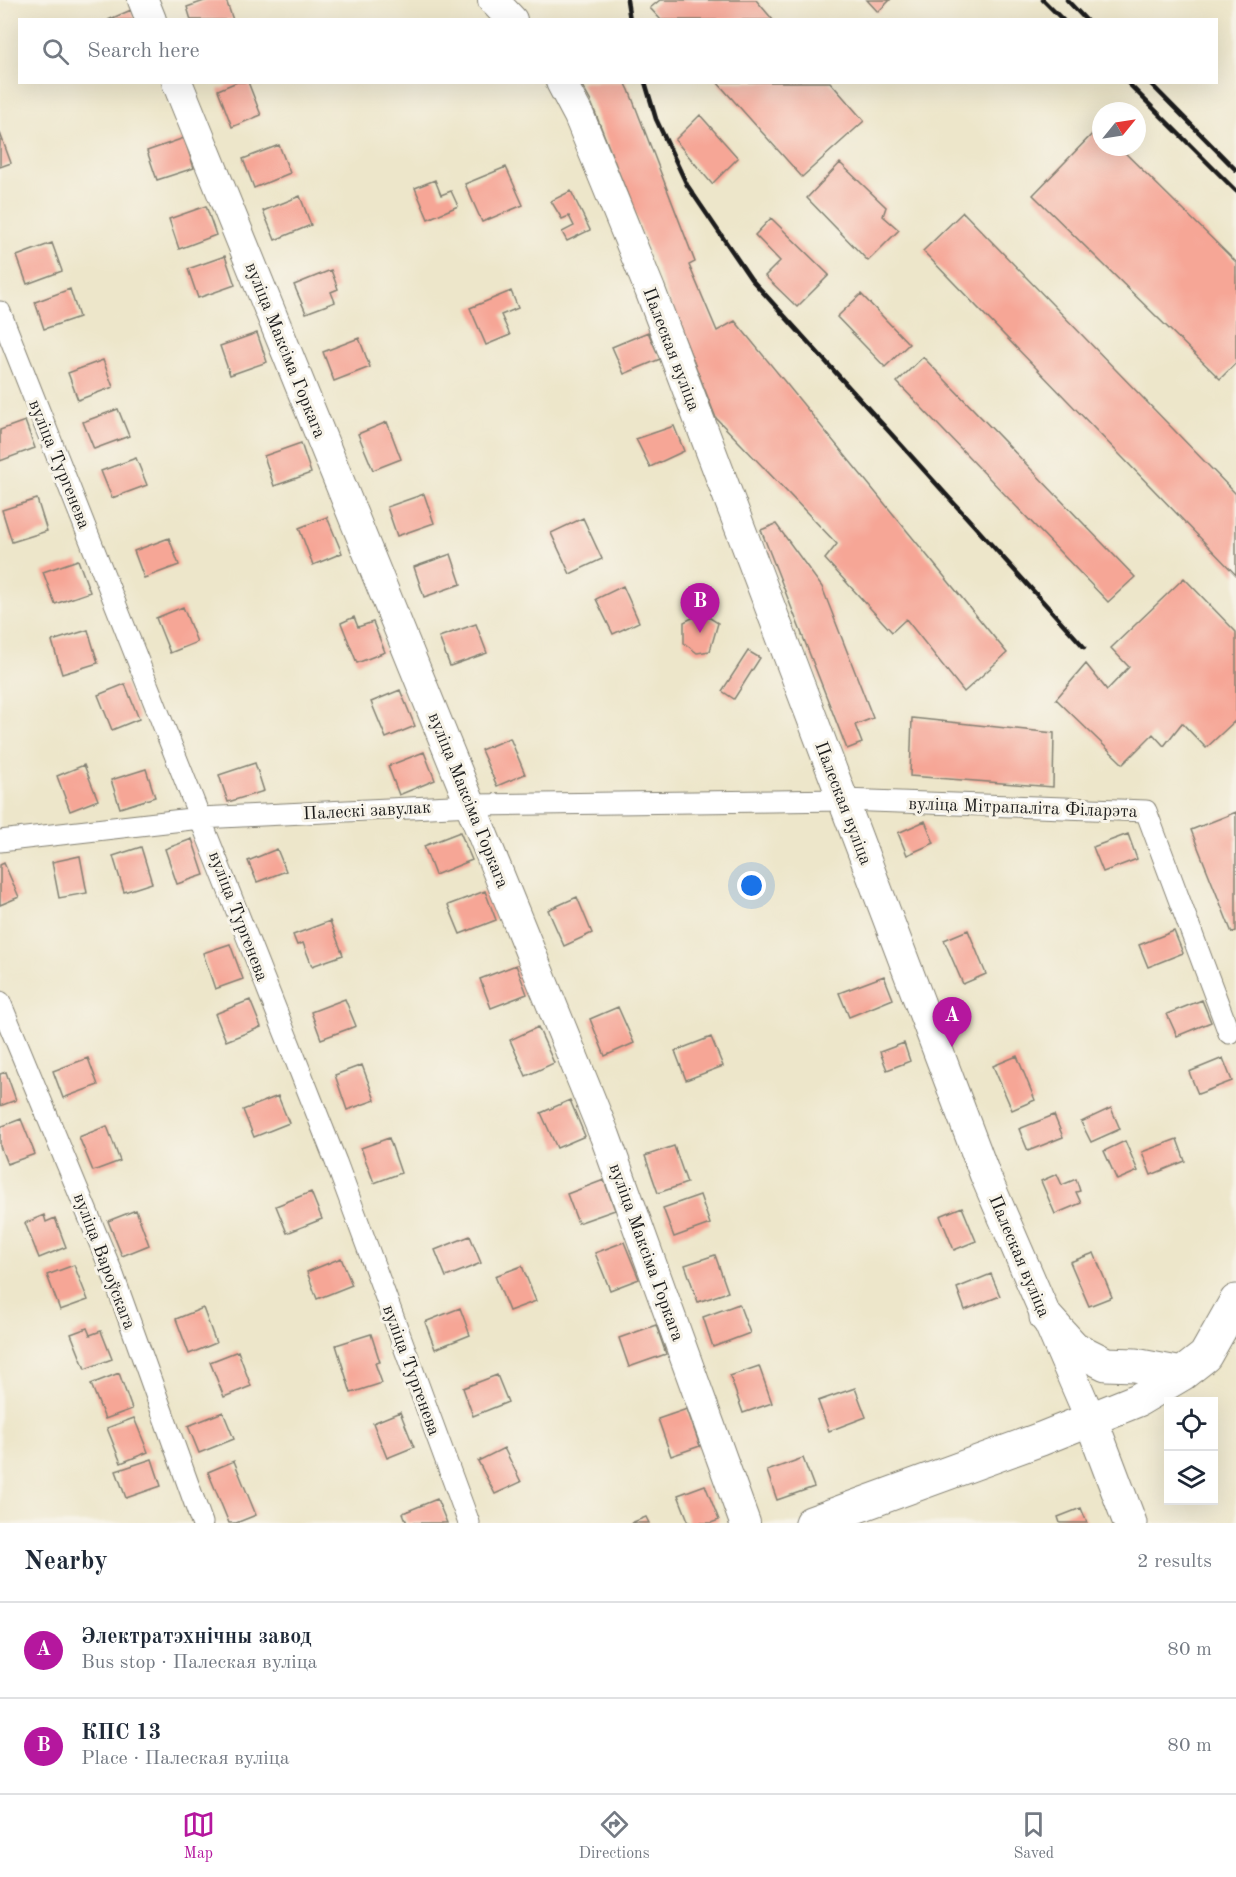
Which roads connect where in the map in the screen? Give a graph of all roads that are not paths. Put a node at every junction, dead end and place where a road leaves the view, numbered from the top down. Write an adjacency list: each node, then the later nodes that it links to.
1 (143, 0): 3 (street)
2 (492, 0): 4 (street)
3 (150, 18)
4 (510, 18)
5 (178, 84): 9 (street, вуліца Максіма Горкага)
6 (562, 84): 8 (street, Палеская вуліца)
7 (0, 312): 10 (street, вуліца Тургенева)
8 (843, 800): 9 (street, Палескі завулак); 13 (street, вуліца Мітрапаліта Філарэта); 15 (street, Палеская вуліца)
9 (472, 805): 10 (street, Палескі завулак); 20 (street, вуліца Максіма Горкага)
10 (200, 818): 11 (street, Палескі завулак); 19 (street, вуліца Тургенева)
11 (0, 841)
12 (0, 1002): 18 (street, вуліца Вароўскага)
13 (1229, 1033)
14 (1236, 1301): 16 (main road)
15 (1046, 1317): 16 (main road); 17 (street, Палеская вуліца)
16 (1182, 1374): 17 (main road)
17 (1091, 1420): 21 (main road); 22 (main road, Палеская вуліца)
18 (202, 1523)
19 (469, 1523)
20 (746, 1523)
21 (811, 1523)
22 (1130, 1523)

